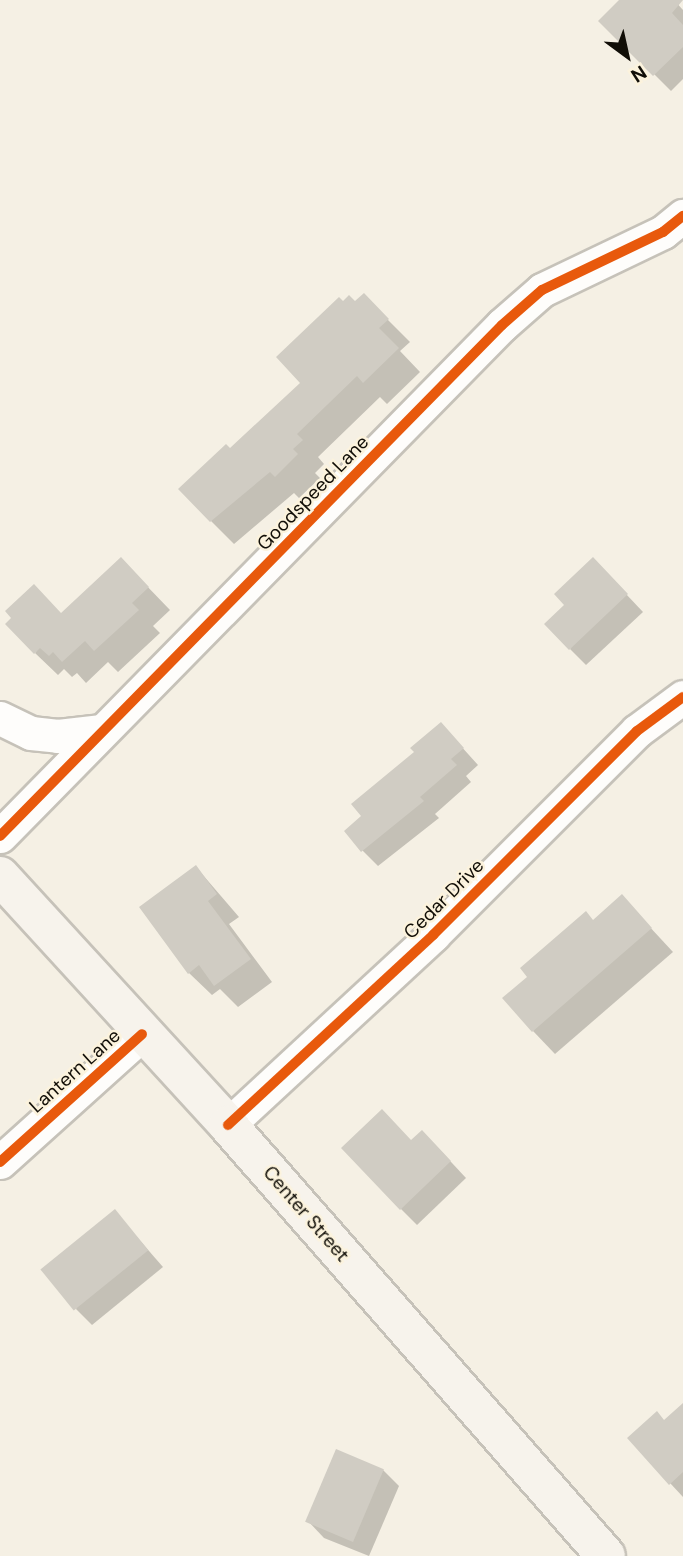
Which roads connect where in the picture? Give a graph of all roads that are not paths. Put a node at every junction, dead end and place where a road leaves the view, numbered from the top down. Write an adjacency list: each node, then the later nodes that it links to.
1 (683, 216): 4 (street, Goodspeed Lane)
2 (683, 697): 8 (street, Cedar Drive)
3 (0, 718): 4 (street)
4 (100, 731): 5 (street, Goodspeed Lane)
5 (0, 836)
6 (0, 876): 7 (main road, Center Street)
7 (142, 1034): 8 (main road, Center Street); 9 (street, Lantern Lane)
8 (228, 1125): 10 (main road, Center Street)
9 (0, 1162)
10 (585, 1549)

